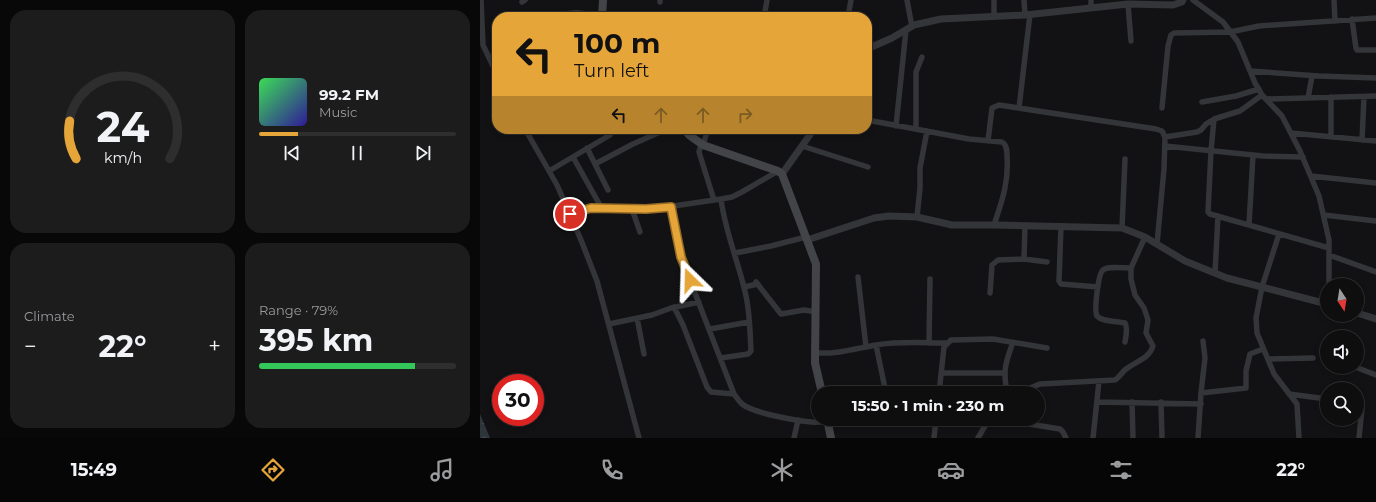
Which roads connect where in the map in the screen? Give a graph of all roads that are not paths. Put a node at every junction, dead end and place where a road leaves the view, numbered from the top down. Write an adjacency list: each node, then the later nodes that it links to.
1 (481, 0): 28 (street)
2 (602, 0): 14 (main road)
3 (767, 0): 15 (street)
4 (851, 0): 16 (street)
5 (907, 0): 22 (street)
6 (994, 0): 18 (street)
7 (1024, 0): 17 (street)
8 (1092, 0): 13 (street)
9 (1183, 0): 12 (street)
10 (1193, 0): 23 (street)
11 (1334, 0): 21 (street)
12 (1128, 4): 13 (street); 24 (street)
13 (1091, 8): 17 (street)
14 (602, 12)
15 (765, 12)
16 (849, 12)
17 (1028, 15): 18 (street); 39 (street)
18 (994, 16): 22 (street)
19 (1376, 18): 20 (street)
20 (1352, 19): 21 (street); 26 (street)
21 (1335, 20): 23 (street)
22 (909, 29): 25 (street); 43 (street)
23 (1230, 32): 29 (street); 40 (street)
24 (1131, 41)
25 (872, 47)
26 (1376, 50)
27 (922, 57): 44 (street)
28 (492, 64)
29 (1250, 71): 30 (street); 32 (street)
30 (1312, 76): 31 (street); 37 (street)
31 (1376, 78)
32 (1259, 90): 34 (street); 38 (street)
33 (1376, 96): 36 (street)
34 (1264, 97): 37 (street); 41 (street); 46 (street)
35 (1331, 97): 36 (street); 37 (street); 54 (street)
36 (1364, 97): 55 (street)
37 (1308, 98)
38 (1202, 102)
39 (1019, 108): 53 (street); 56 (street)
40 (1162, 108)
41 (1214, 119): 53 (street); 62 (street)
42 (872, 121): 43 (street)
43 (896, 126): 44 (street)
44 (916, 129): 45 (street)
45 (928, 131): 56 (street); 82 (street)
46 (1291, 133): 54 (street); 65 (street)
47 (528, 134): 69 (street)
48 (656, 134): 67 (street)
49 (688, 134): 58 (main road)
50 (706, 134): 58 (street)
51 (810, 134): 59 (street)
52 (610, 135): 61 (street)
53 (1165, 137): 60 (street)
54 (1331, 137): 55 (street)
55 (1362, 140): 57 (street)
56 (988, 141): 84 (street)
57 (1376, 142)
58 (703, 145): 70 (main road); 74 (street)
59 (802, 146): 68 (street); 70 (street)
60 (1165, 146): 62 (street); 93 (street)
61 (587, 148): 64 (street); 67 (street)
62 (1210, 151): 63 (street); 81 (street)
63 (1253, 155): 65 (street); 86 (street)
64 (573, 157): 69 (street); 76 (street)
65 (1303, 157): 71 (street)
66 (1125, 159): 88 (street)
67 (595, 164): 73 (street)
68 (868, 167)
69 (549, 171): 79 (street)
70 (780, 173): 75 (street); 92 (main road)
71 (1311, 176): 72 (street); 80 (street)
72 (1376, 183)
73 (608, 190)
74 (714, 200): 75 (street); 77 (street)
75 (721, 200): 95 (street)
76 (601, 207): 78 (street); 79 (street)
77 (671, 207): 78 (street); 109 (street)
78 (632, 209): 89 (street)
79 (570, 214): 117 (street)
80 (1324, 215): 83 (street); 94 (street)
81 (1218, 216): 86 (street); 101 (street)
82 (917, 218): 84 (street); 92 (street)
83 (1376, 221)
84 (994, 225): 85 (street)
85 (1025, 225): 87 (street); 97 (street)
86 (1249, 225): 90 (street)
87 (1061, 226): 88 (street); 106 (street)
88 (1122, 228): 91 (street)
89 (640, 232)
90 (1279, 234): 94 (street); 107 (street)
91 (1145, 237): 93 (street); 99 (street)
92 (806, 238): 95 (street); 112 (main road)
93 (1157, 244): 101 (street)
94 (1329, 248): 96 (street)
95 (735, 253): 105 (street)
96 (1329, 255): 100 (street); 103 (street)
97 (1024, 259): 98 (street); 108 (street)
98 (1047, 262)
99 (1131, 268): 106 (street); 137 (street)
100 (1376, 272)
101 (1215, 273): 107 (street)
102 (858, 277): 125 (street)
103 (1329, 278)
104 (930, 279): 122 (street)
105 (744, 287): 112 (street); 116 (street)
106 (1098, 287): 121 (street)
107 (1262, 287): 110 (street); 127 (street)
108 (990, 293)
109 (699, 302): 111 (street); 118 (street)
110 (1320, 302)
111 (674, 307): 114 (street); 144 (street)
112 (816, 312): 129 (main road)
113 (1364, 315): 115 (street)
114 (637, 318): 117 (street); 128 (street)
115 (1376, 319)
116 (749, 322): 118 (street); 130 (street)
117 (609, 324): 158 (street)
118 (710, 329): 130 (street)
119 (1203, 341): 143 (street)
120 (1013, 342): 123 (street); 126 (street); 135 (street)
121 (1126, 342)
122 (929, 343): 123 (street); 124 (street)
123 (948, 343): 134 (street)
124 (876, 345): 125 (street); 139 (street)
125 (866, 348): 129 (street)
126 (1047, 348)
127 (1263, 349): 132 (street); 143 (street)
128 (644, 354)
129 (815, 354): 138 (main road)
130 (721, 358): 144 (street)
131 (1313, 358): 132 (street)
132 (1268, 359): 145 (street)
133 (1364, 370): 136 (street)
134 (941, 373): 135 (street); 140 (street)
135 (1005, 373): 141 (street)
136 (1376, 375)
137 (1099, 381): 142 (street); 147 (street)
138 (821, 386)
139 (885, 386)
140 (940, 386)
141 (1006, 386)
142 (1035, 386)
143 (1201, 393): 150 (street)
144 (734, 394): 151 (street)
145 (1289, 394): 146 (street); 168 (street)
146 (1320, 398)
147 (1097, 402): 148 (street); 164 (street)
148 (1132, 402): 149 (street); 165 (street)
149 (1162, 402): 150 (street); 166 (street)
150 (1201, 404): 167 (street)
151 (798, 420): 152 (street); 159 (street)
152 (811, 422)
153 (829, 426): 160 (main road)
154 (935, 426): 161 (street)
155 (985, 426): 162 (street)
156 (1041, 426): 163 (street)
157 (1360, 426): 169 (street)
158 (639, 438)
159 (794, 438)
160 (832, 438)
161 (934, 438)
162 (979, 438)
163 (1066, 438)
164 (1093, 438)
165 (1133, 438)
166 (1162, 438)
167 (1198, 438)
168 (1299, 438)
169 (1359, 438)

